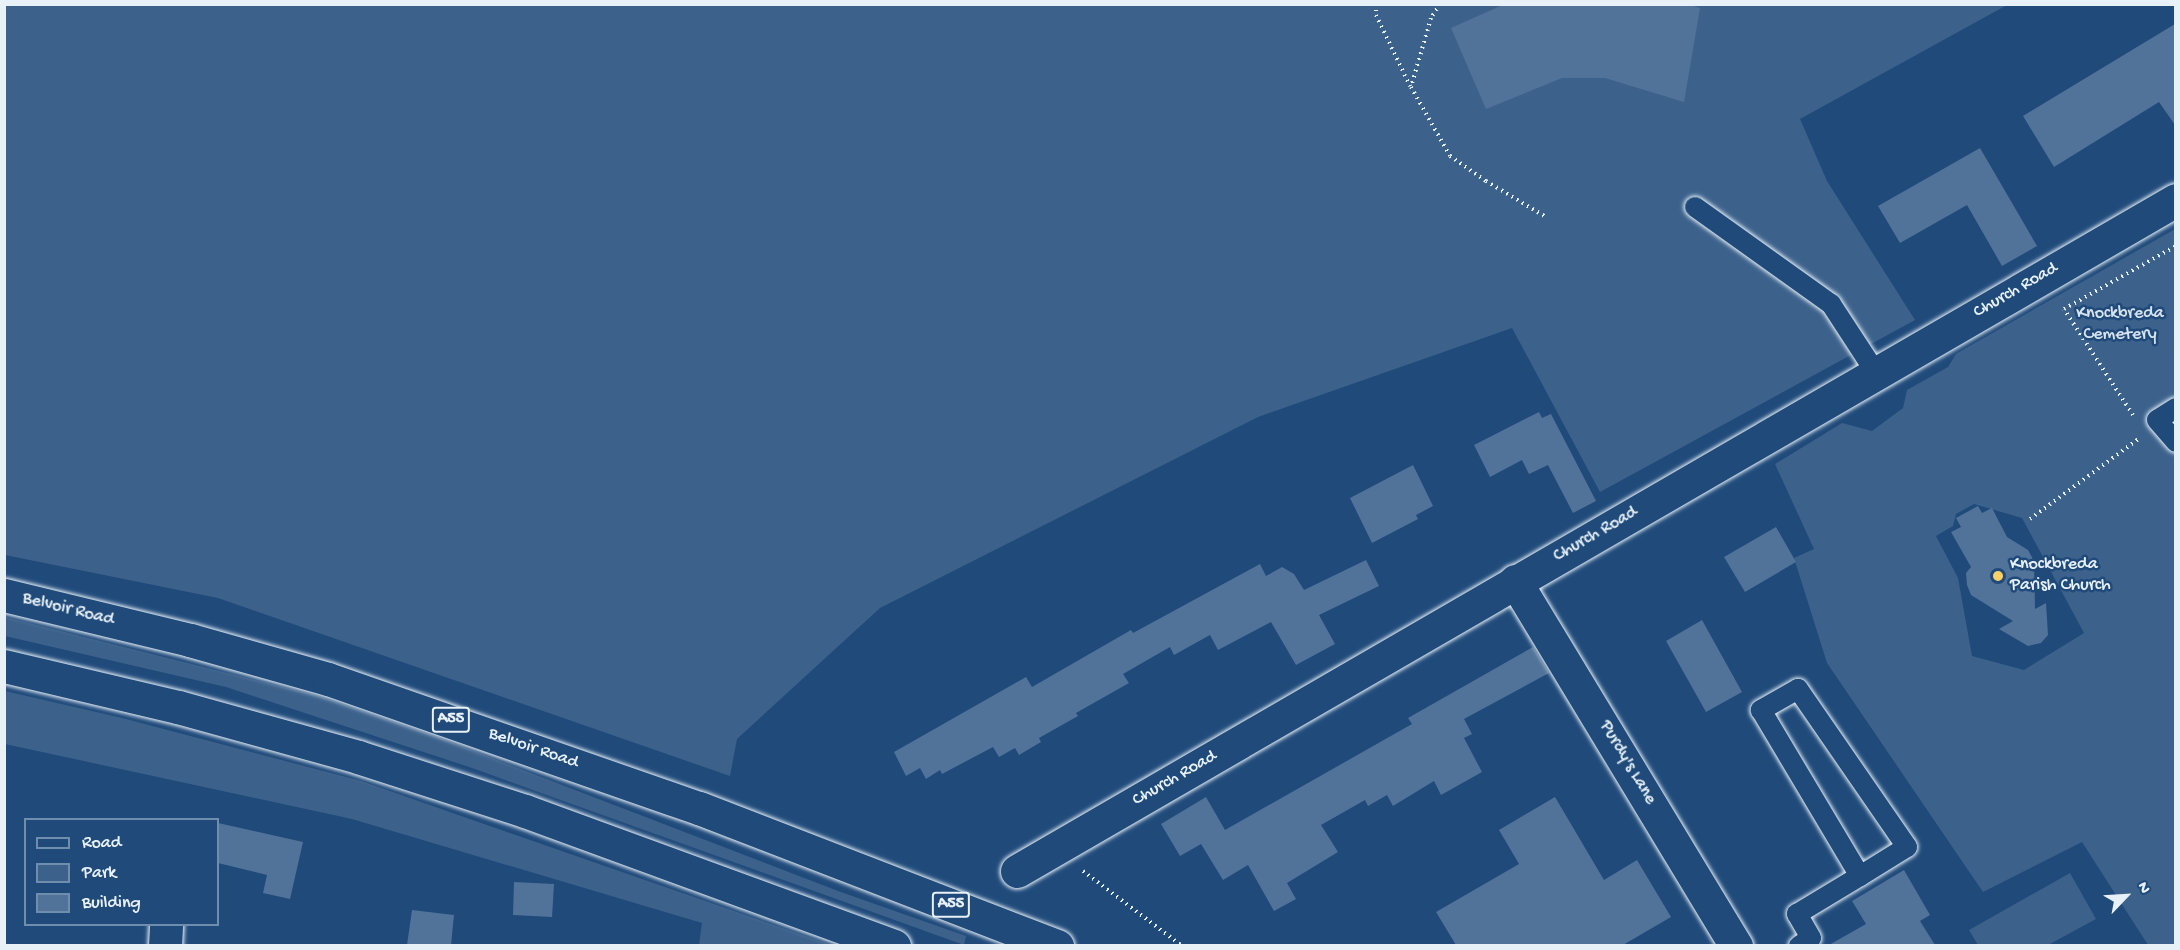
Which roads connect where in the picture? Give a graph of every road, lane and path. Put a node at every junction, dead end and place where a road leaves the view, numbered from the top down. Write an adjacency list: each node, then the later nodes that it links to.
1 (1376, 4): 3 (path)
2 (1440, 4): 3 (path)
3 (1411, 87): 6 (path)
4 (2175, 200): 8 (main road, Church Road)
5 (1695, 207): 8 (lane)
6 (1546, 217)
7 (2175, 246): 10 (path)
8 (1876, 373): 13 (main road, Church Road)
9 (2175, 408): 10 (lane)
10 (2157, 420): 11 (lane); 12 (path)
11 (2175, 442)
12 (2030, 519)
13 (1515, 581): 16 (main road, Church Road); 24 (main road, Purdy's Lane)
14 (4, 595): 22 (main road, Belvoir Road / A55)
15 (4, 666): 21 (main road)
16 (1054, 849): 17 (main road, Church Road); 23 (path)
17 (1017, 871)
18 (1860, 876): 18 (lane); 25 (lane)
19 (166, 926): 20 (main road)
20 (165, 945)
21 (894, 945)
22 (1057, 945)
23 (1182, 945)
24 (1737, 945)
25 (1799, 945)

